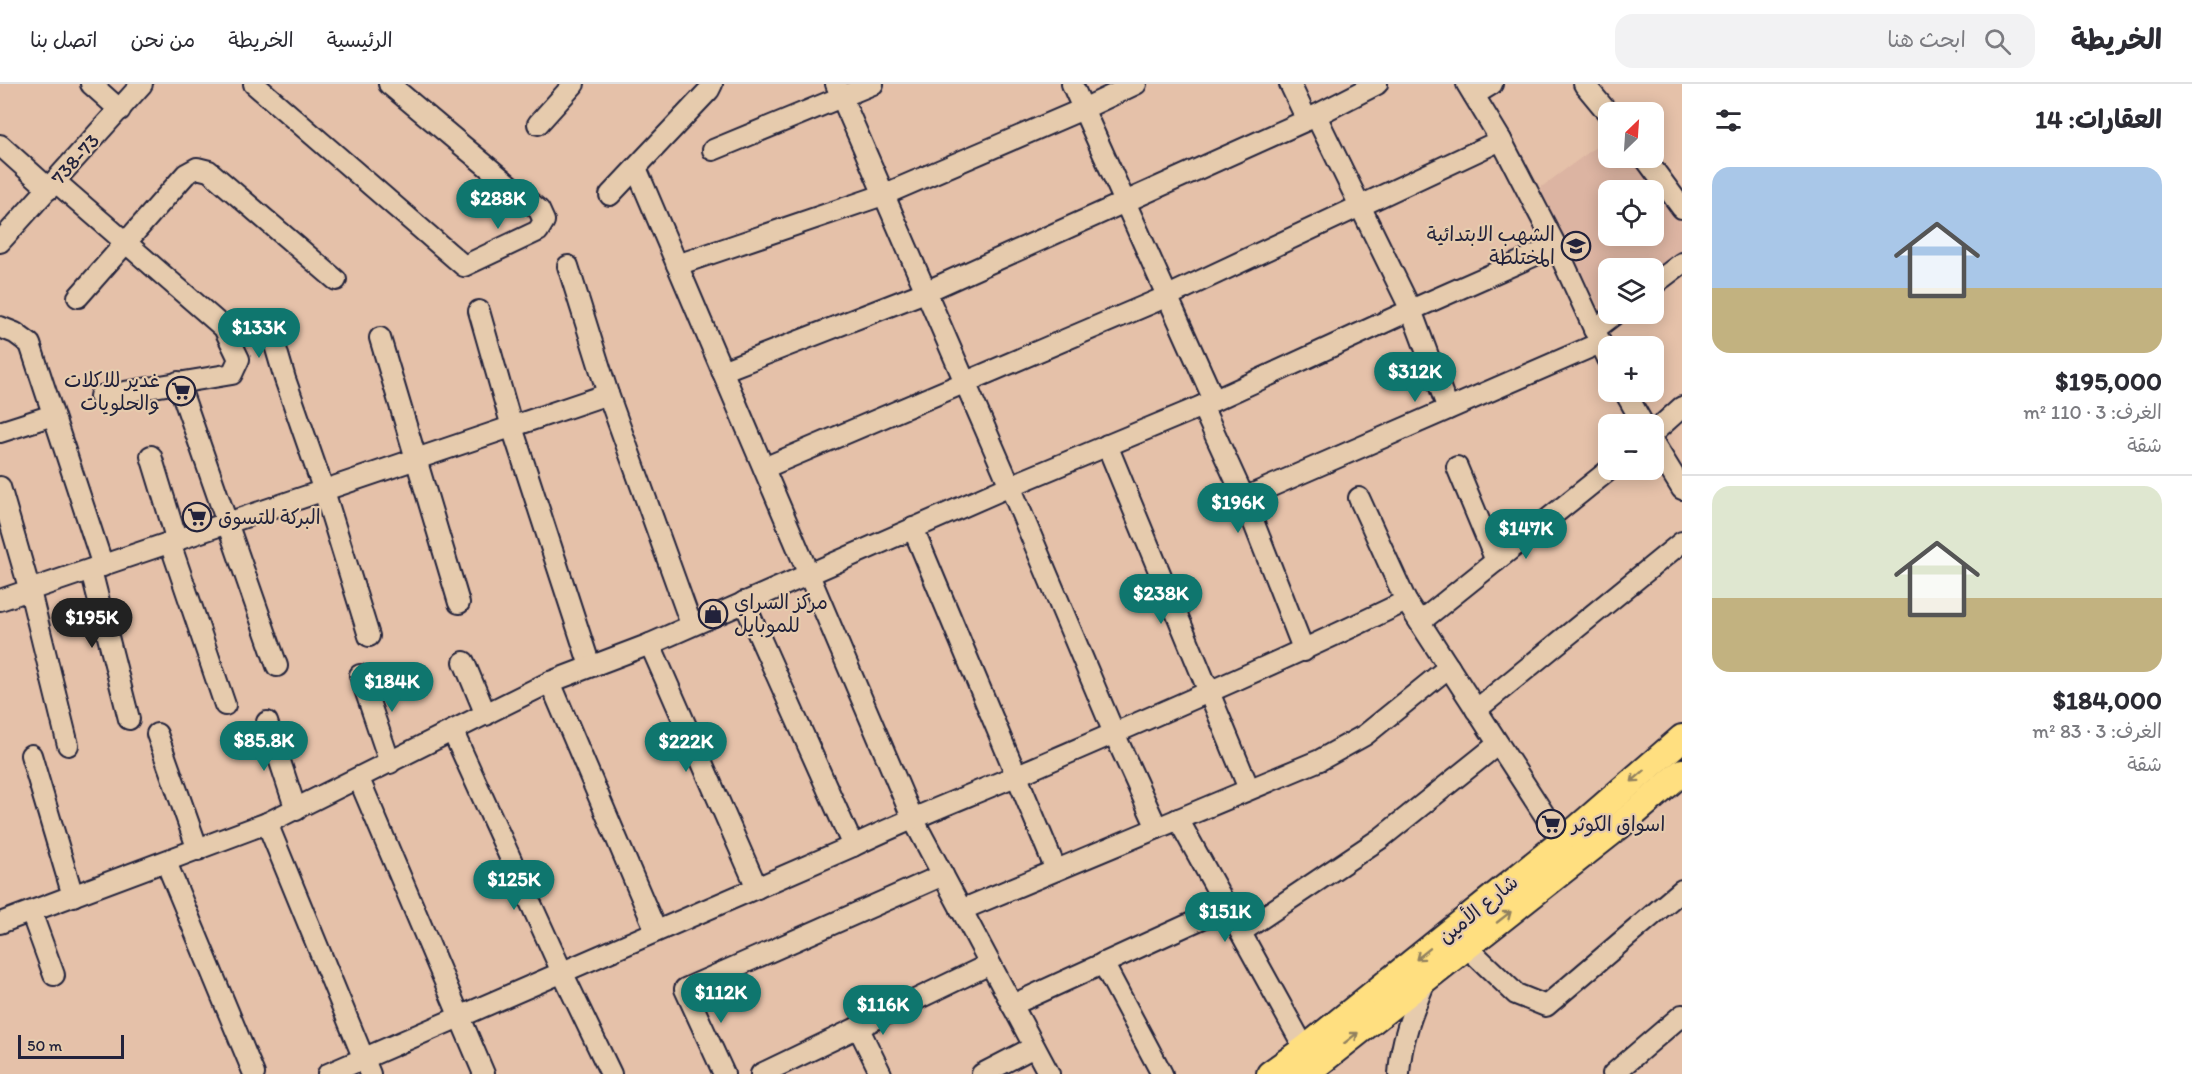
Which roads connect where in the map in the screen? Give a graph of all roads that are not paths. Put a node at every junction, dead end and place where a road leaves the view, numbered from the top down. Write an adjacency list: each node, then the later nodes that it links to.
1 (91, 84): 18 (street)
2 (142, 84): 18 (street, 738-73)
3 (254, 84): 4 (street)
4 (389, 84)
5 (574, 84): 20 (street)
6 (711, 84): 24 (street)
7 (873, 84): 15 (street)
8 (1072, 84): 17 (street)
9 (1136, 84): 17 (street)
10 (1290, 84): 19 (street)
11 (1377, 84): 19 (street)
12 (1492, 84): 14 (street)
13 (1584, 84): 16 (street)
14 (1471, 90): 21 (street)
15 (838, 91): 23 (street); 28 (street)
16 (1599, 102)
17 (1083, 109): 28 (street); 29 (street)
18 (120, 110): 26 (street, 738-73)
19 (1311, 118): 29 (street); 30 (street)
20 (538, 124)
21 (1501, 140): 30 (street); 34 (street)
22 (0, 145): 26 (street)
23 (713, 150)
24 (636, 168): 27 (street); 36 (street)
25 (1652, 168): 31 (street)
26 (53, 185): 32 (street, 738-73); 33 (street)
27 (610, 195)
28 (883, 195): 36 (street); 40 (street)
29 (1125, 202): 40 (street); 41 (street)
30 (1360, 206): 41 (street); 43 (street)
31 (1682, 208)
32 (3, 235)
33 (126, 241): 39 (street); 42 (street); 51 (street)
34 (1556, 246): 43 (street); 47 (street)
35 (1682, 263): 38 (street)
36 (677, 265): 50 (street)
37 (568, 266): 53 (street)
38 (1664, 277)
39 (336, 280)
40 (925, 292): 50 (street); 52 (street)
41 (1168, 296): 52 (street); 55 (street)
42 (78, 297)
43 (1411, 310): 55 (street); 57 (street)
44 (479, 311): 60 (street)
45 (0, 327): 58 (street)
46 (270, 328): 72 (street)
47 (1598, 337)
48 (380, 338): 64 (street)
49 (1598, 345): 57 (street)
50 (722, 371): 67 (street)
51 (178, 382): 54 (street); 75 (street)
52 (965, 383): 67 (street); 70 (street)
53 (608, 394): 60 (street); 88 (street)
54 (100, 396)
55 (1208, 403): 62 (street); 73 (street)
56 (1682, 407): 59 (street)
57 (1448, 409): 73 (street)
58 (53, 415): 61 (street); 80 (street)
59 (1664, 424)
60 (512, 427): 64 (street); 94 (street)
61 (0, 432)
62 (1107, 446): 70 (street); 98 (street)
63 (151, 456): 77 (street)
64 (416, 459): 72 (street); 86 (street)
65 (1664, 460): 71 (street)
66 (1457, 467): 79 (street)
67 (764, 468): 81 (street)
68 (1598, 479): 79 (street)
69 (0, 486): 82 (street)
70 (1010, 486): 76 (street); 105 (street)
71 (1682, 489)
72 (324, 490): 75 (street); 89 (street)
73 (1244, 498): 91 (street)
74 (1359, 498): 84 (street)
75 (227, 524): 77 (street); 93 (street)
76 (913, 528): 81 (street); 113 (street)
77 (174, 542): 80 (street); 99 (street)
78 (1682, 542): 100 (street)
79 (1496, 561): 87 (street)
80 (97, 568): 82 (street); 102 (street)
81 (808, 574): 85 (street); 117 (street)
82 (30, 591): 83 (street); 109 (street)
83 (0, 600)
84 (1406, 601): 87 (street); 91 (street)
85 (744, 602): 88 (street); 123 (street)
86 (459, 603)
87 (1420, 622): 95 (street)
88 (691, 624): 90 (street)
89 (369, 636)
90 (650, 644): 94 (street); 128 (street)
91 (1304, 651): 98 (street)
92 (464, 663): 101 (street)
93 (277, 666)
94 (590, 666): 97 (street)
95 (1449, 667): 100 (street); 115 (street)
96 (360, 675): 111 (street)
97 (550, 682): 101 (street); 135 (street)
98 (1209, 692): 105 (street); 115 (street)
99 (225, 705)
100 (1476, 710): 108 (street)
101 (486, 715): 104 (street)
102 (129, 719)
103 (267, 723): 116 (street)
104 (453, 732): 111 (street); 140 (street)
105 (1114, 733): 113 (street); 121 (street)
106 (157, 734): 124 (street)
107 (1682, 738): 118 (main road, شارع الأمين, one-way to 118)
108 (1498, 744): 122 (street); 136 (street)
109 (68, 745)
110 (31, 755): 130 (street)
111 (390, 763): 114 (street)
112 (1682, 772): 118 (main road, شارع الأمين)
113 (1016, 775): 117 (street); 126 (street)
114 (359, 779): 116 (street); 145 (street)
115 (1249, 789): 119 (street)
116 (296, 810): 120 (street)
117 (912, 817): 123 (street); 127 (street)
118 (1610, 818): 122 (main road, شارع الأمين); 137 (main road, شارع الأمين, one-way to 118)
119 (1178, 819): 121 (street); 131 (street)
120 (267, 823): 124 (street); 149 (street)
121 (1156, 828): 126 (street)
122 (1562, 842): 148 (main road, شارع الأمين, one-way to 148)
123 (853, 846): 128 (street)
124 (198, 850): 125 (street)
125 (166, 862): 130 (street); 150 (street)
126 (1056, 870): 132 (street)
127 (943, 875): 132 (street); 154 (street)
128 (757, 888): 135 (street)
129 (1682, 890): 137 (street)
130 (73, 896): 133 (street)
131 (1227, 907): 136 (street); 138 (street)
132 (961, 910): 139 (street)
133 (31, 912): 134 (street); 141 (street)
134 (0, 923)
135 (656, 931): 140 (street)
136 (1241, 932): 148 (street)
137 (1467, 947): 142 (main road, شارع الأمين)
138 (1103, 963): 143 (street); 159 (street)
139 (990, 964): 143 (street); 146 (street)
140 (562, 972): 145 (street); 153 (street)
141 (54, 975)
142 (1426, 979): 148 (main road, شارع الأمين, one-way to 142); 161 (street)
143 (1012, 1005): 147 (street)
144 (1682, 1015): 162 (street)
145 (460, 1017): 149 (street); 152 (street)
146 (858, 1027): 155 (street); 156 (street)
147 (1035, 1047): 157 (street); 158 (street)
148 (1309, 1062): 160 (main road, شارع الأمين)
149 (367, 1066): 151 (street)
150 (254, 1074)
151 (328, 1074)
152 (484, 1074)
153 (611, 1074)
154 (724, 1074)
155 (760, 1074)
156 (880, 1074)
157 (982, 1074)
158 (1049, 1074)
159 (1162, 1074)
160 (1270, 1074)
161 (1399, 1074)
162 (1613, 1074)

